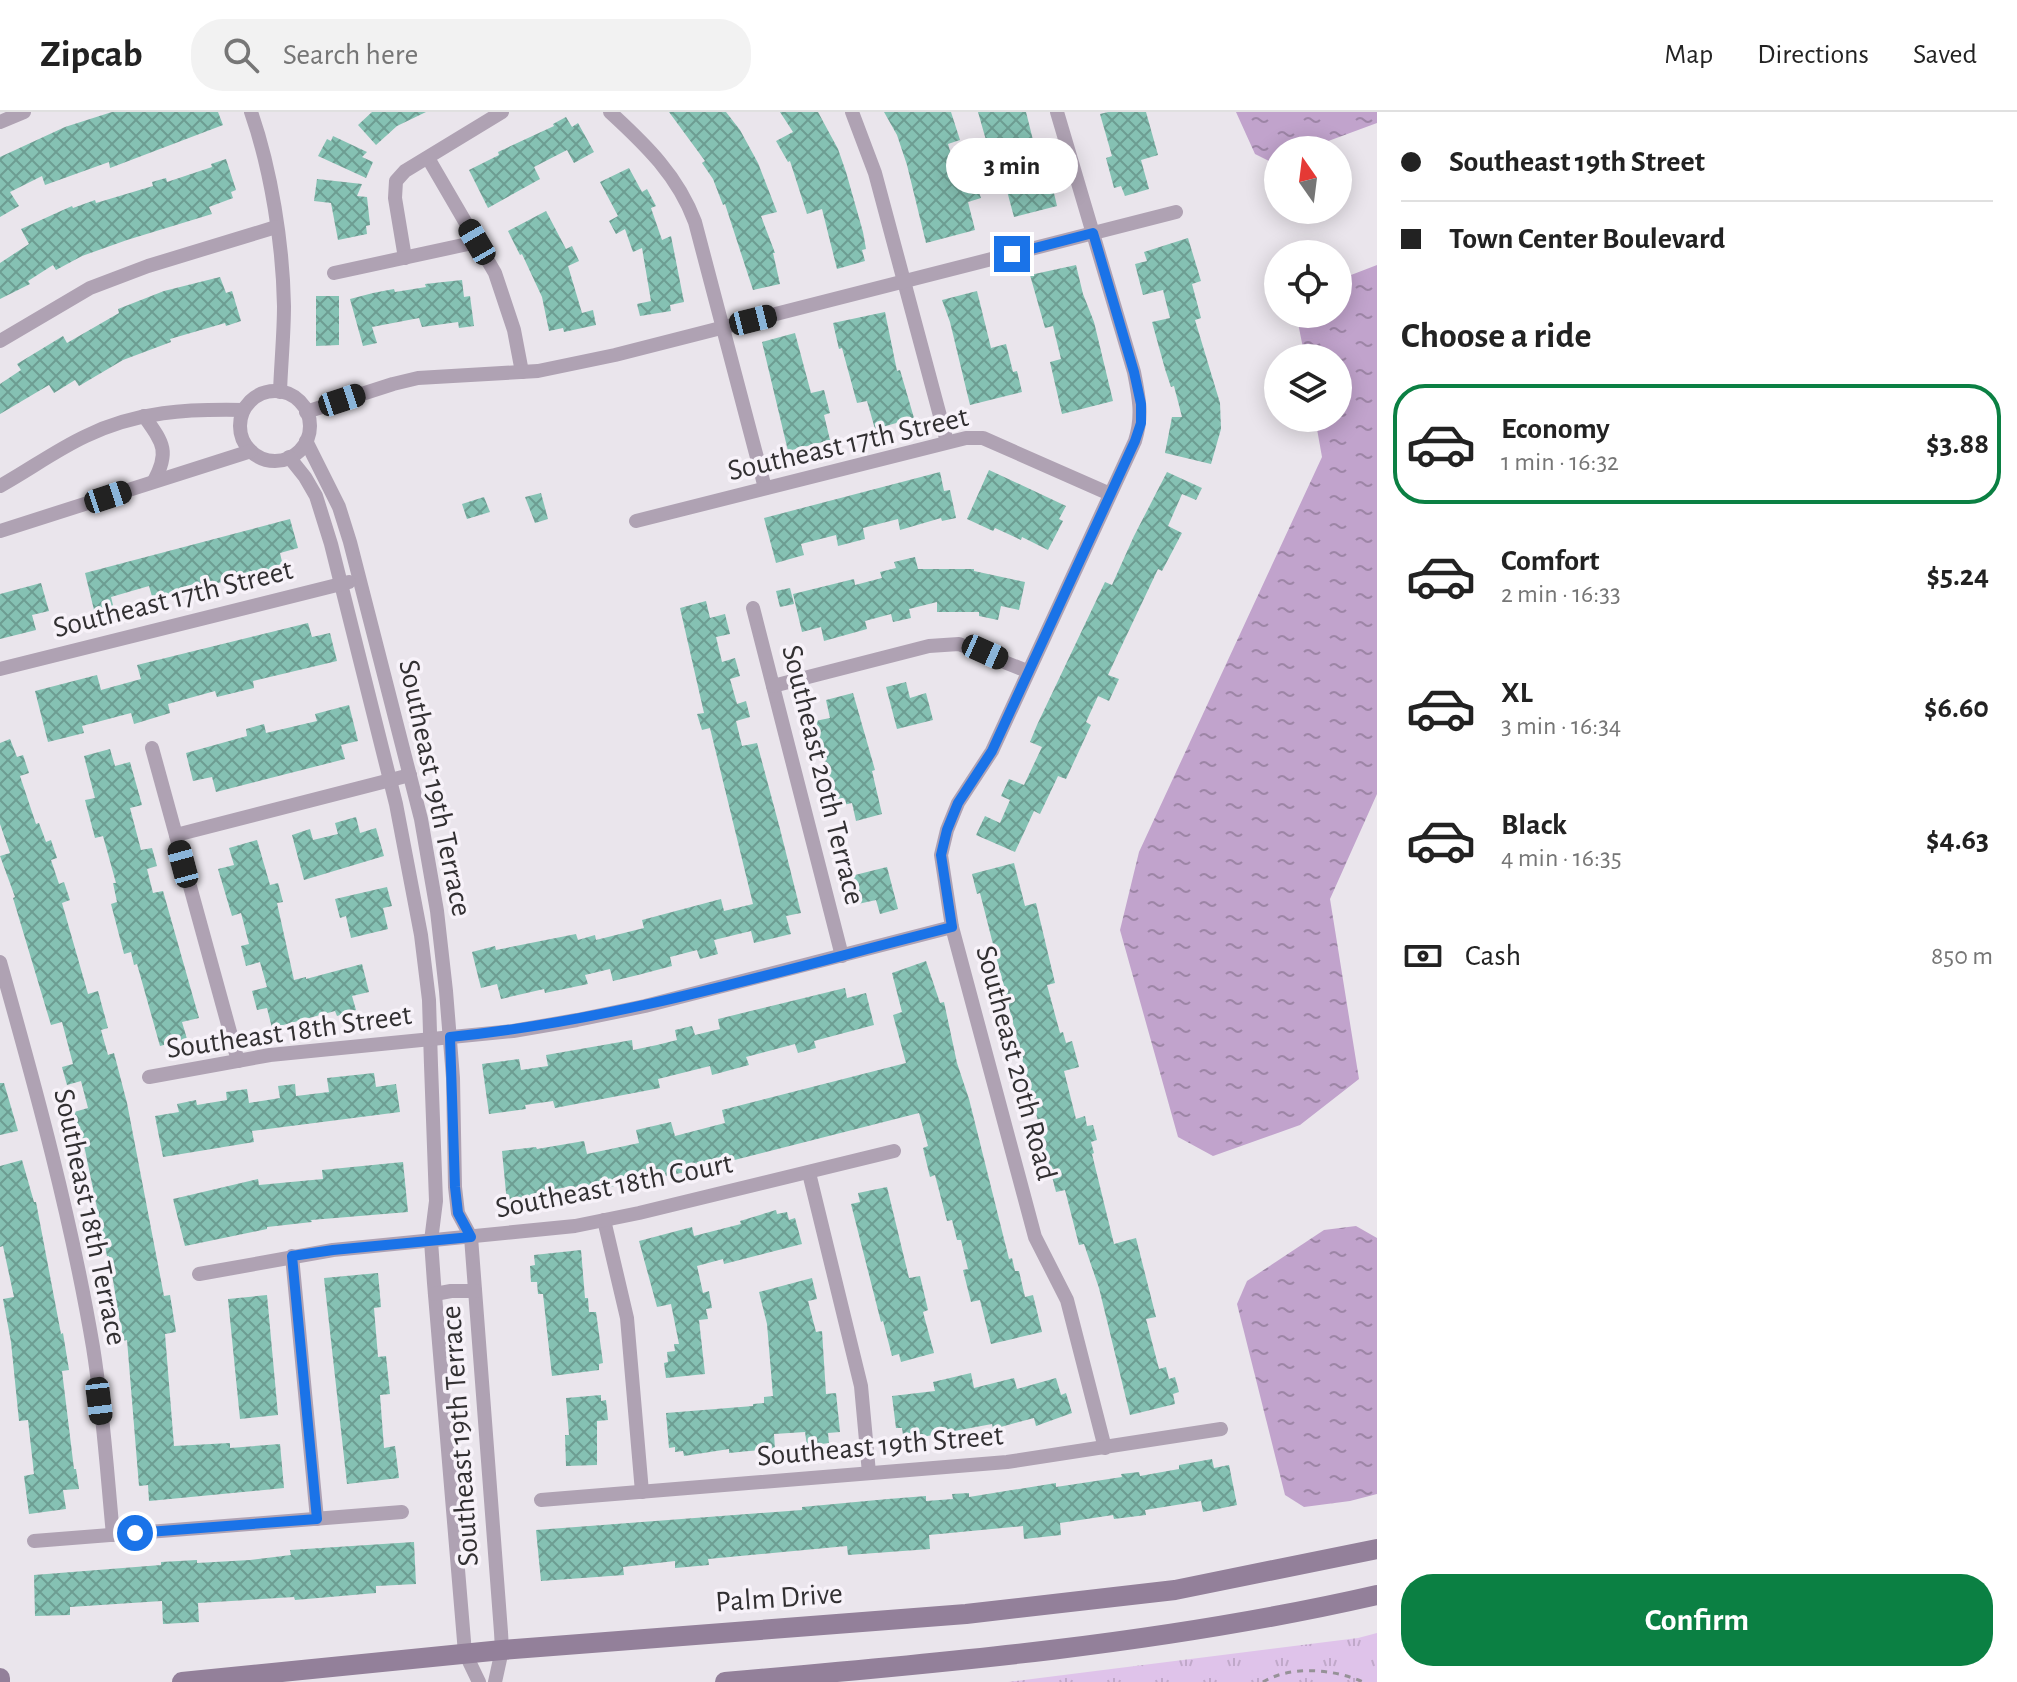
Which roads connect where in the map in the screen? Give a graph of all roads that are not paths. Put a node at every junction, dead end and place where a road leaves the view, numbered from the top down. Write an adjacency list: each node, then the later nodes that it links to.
1 (24, 112): 7 (street)
2 (251, 112): 10 (street)
3 (502, 112): 8 (street)
4 (610, 112): 16 (street)
5 (852, 112): 15 (street)
6 (1057, 112): 11 (street, Southeast 20th Road)
7 (0, 122)
8 (428, 158): 12 (street); 13 (street)
9 (1176, 212): 11 (street)
10 (276, 227): 17 (street); 19 (street)
11 (1093, 233): 15 (street); 30 (street, Southeast 20th Road)
12 (477, 242): 13 (street); 18 (street)
13 (405, 258): 14 (street)
14 (334, 273)
15 (905, 281): 16 (street); 24 (street)
16 (723, 327): 18 (street); 29 (street)
17 (0, 341)
18 (522, 372): 21 (street)
19 (280, 392): 20 (street); 21 (street)
20 (243, 410): 22 (street); 25 (street)
21 (306, 412): 23 (street)
22 (144, 416): 27 (street); 28 (street)
23 (306, 441): 26 (street); 33 (street, Southeast 19th Terrace)
24 (947, 442): 29 (street, Southeast 17th Street); 30 (street, Southeast 17th Street)
25 (251, 451): 26 (street); 27 (street)
26 (289, 457): 34 (street, Southeast 19th Terrace)
27 (154, 481): 32 (street)
28 (0, 486)
29 (765, 488): 31 (street, Southeast 17th Street)
30 (1110, 494): 37 (street, Southeast 20th Road)
31 (636, 521)
32 (0, 531)
33 (360, 579): 34 (street, Southeast 17th Street); 40 (street, Southeast 19th Terrace)
34 (341, 584): 36 (street, Southeast 17th Street); 41 (street, Southeast 19th Terrace)
35 (753, 608): 38 (street, Southeast 20th Terrace)
36 (0, 669)
37 (1027, 671): 38 (street); 43 (street, Southeast 20th Road)
38 (773, 686): 44 (street, Southeast 20th Terrace)
39 (152, 748): 42 (street)
40 (410, 775): 41 (street); 46 (street, Southeast 19th Terrace)
41 (390, 780): 42 (street); 47 (street, Southeast 19th Terrace)
42 (176, 835): 48 (street)
43 (952, 927): 44 (street, Southeast 18th Street); 60 (street, Southeast 20th Road)
44 (842, 956): 46 (street, Southeast 18th Street)
45 (0, 962): 66 (street, Southeast 18th Terrace)
46 (450, 1037): 47 (street, Southeast 18th Street); 53 (street, Southeast 19th Terrace)
47 (430, 1039): 48 (street, Southeast 18th Street); 54 (street, Southeast 19th Terrace)
48 (238, 1061): 49 (street, Southeast 18th Street)
49 (149, 1077)
50 (894, 1151): 51 (street, Southeast 18th Court)
51 (809, 1173): 52 (street, Southeast 18th Court); 61 (street)
52 (604, 1220): 53 (street, Southeast 18th Court); 62 (street)
53 (471, 1237): 54 (street, Southeast 18th Court); 57 (street, Southeast 19th Terrace)
54 (431, 1241): 55 (street, Southeast 18th Court); 58 (street, Southeast 19th Terrace)
55 (292, 1256): 56 (street, Southeast 18th Court); 65 (street)
56 (199, 1274)
57 (475, 1291): 58 (street); 70 (street, Southeast 19th Terrace)
58 (435, 1294): 71 (street, Southeast 19th Terrace)
59 (1221, 1429): 60 (street, Southeast 19th Street)
60 (1105, 1448): 61 (street, Southeast 19th Street)
61 (869, 1473): 62 (street, Southeast 19th Street)
62 (642, 1492): 63 (street, Southeast 19th Street)
63 (541, 1500)
64 (402, 1512): 65 (street)
65 (317, 1519): 66 (street)
66 (113, 1535): 67 (street)
67 (34, 1541)
68 (1377, 1549): 70 (main road, Palm Drive)
69 (1377, 1595): 75 (main road)
70 (502, 1650): 71 (main road, Palm Drive); 74 (street, Southeast 19th Terrace)
71 (465, 1653): 72 (main road, Palm Drive); 73 (street, Southeast 19th Terrace)
72 (182, 1682)
73 (479, 1682)
74 (495, 1682)
75 (725, 1682)

